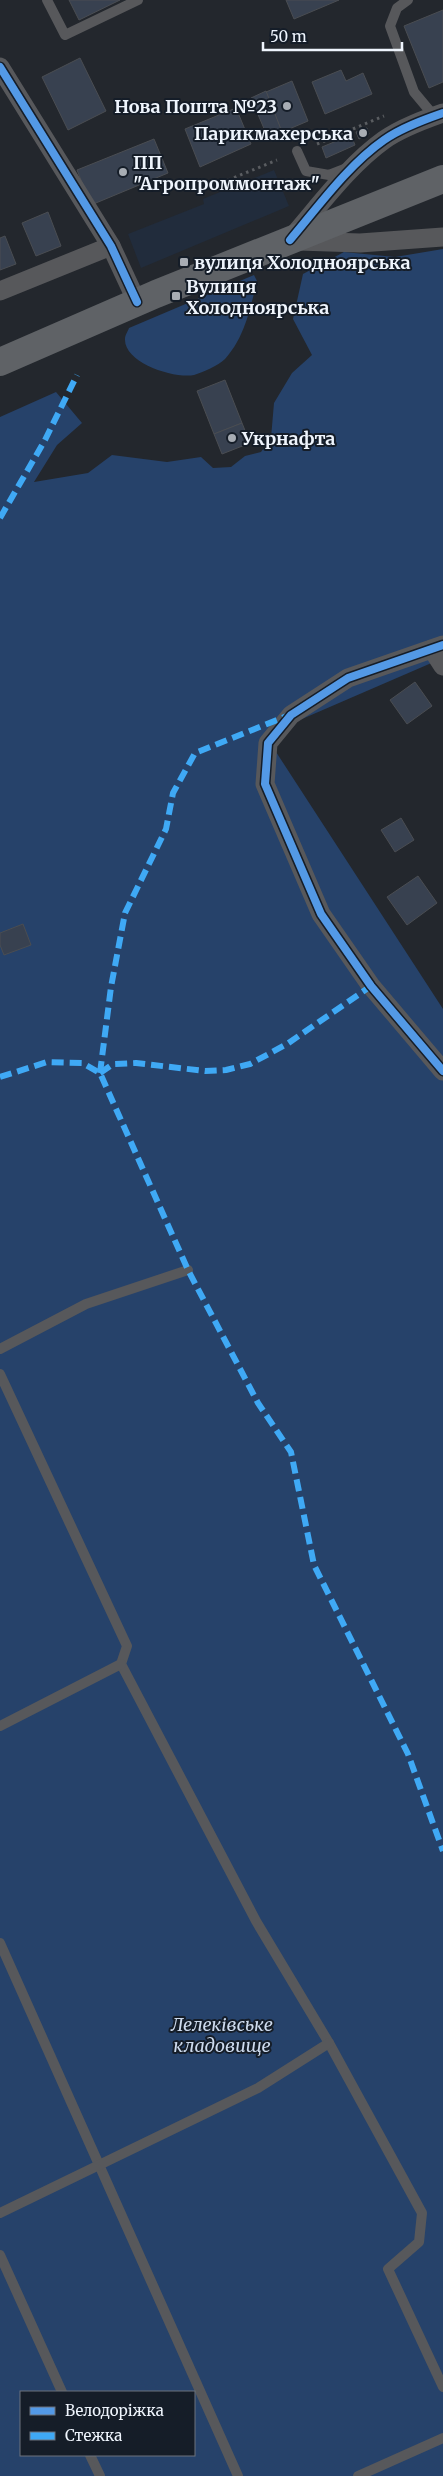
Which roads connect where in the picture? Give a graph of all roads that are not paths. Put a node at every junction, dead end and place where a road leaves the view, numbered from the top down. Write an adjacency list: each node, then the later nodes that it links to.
1 (47, 0): 2 (lane)
2 (138, 0)
3 (408, 0): 5 (lane)
4 (1, 72): 11 (street)
5 (438, 115): 7 (street)
6 (297, 151): 7 (lane)
7 (357, 165): 10 (street)
8 (443, 179): 10 (main road)
9 (443, 237): 10 (street)
10 (290, 240): 13 (main road)
11 (111, 246): 12 (street); 13 (street)
12 (0, 291)
13 (137, 302): 14 (main road)
14 (0, 362)
15 (438, 647): 16 (street); 17 (street)
16 (443, 666)
17 (443, 1071)
18 (188, 1270): 19 (lane)
19 (0, 1349)
20 (0, 1374): 21 (lane)
21 (121, 1664): 22 (lane); 24 (lane)
22 (0, 1726)
23 (0, 1944): 25 (lane)
24 (329, 2043): 25 (lane); 28 (lane)
25 (100, 2164): 26 (lane); 33 (lane)
26 (0, 2213)
27 (0, 2255): 29 (lane)
28 (443, 2387)
29 (62, 2391)
30 (443, 2438): 34 (lane)
31 (90, 2456): 32 (lane)
32 (100, 2476)
33 (238, 2476)
34 (358, 2476)

